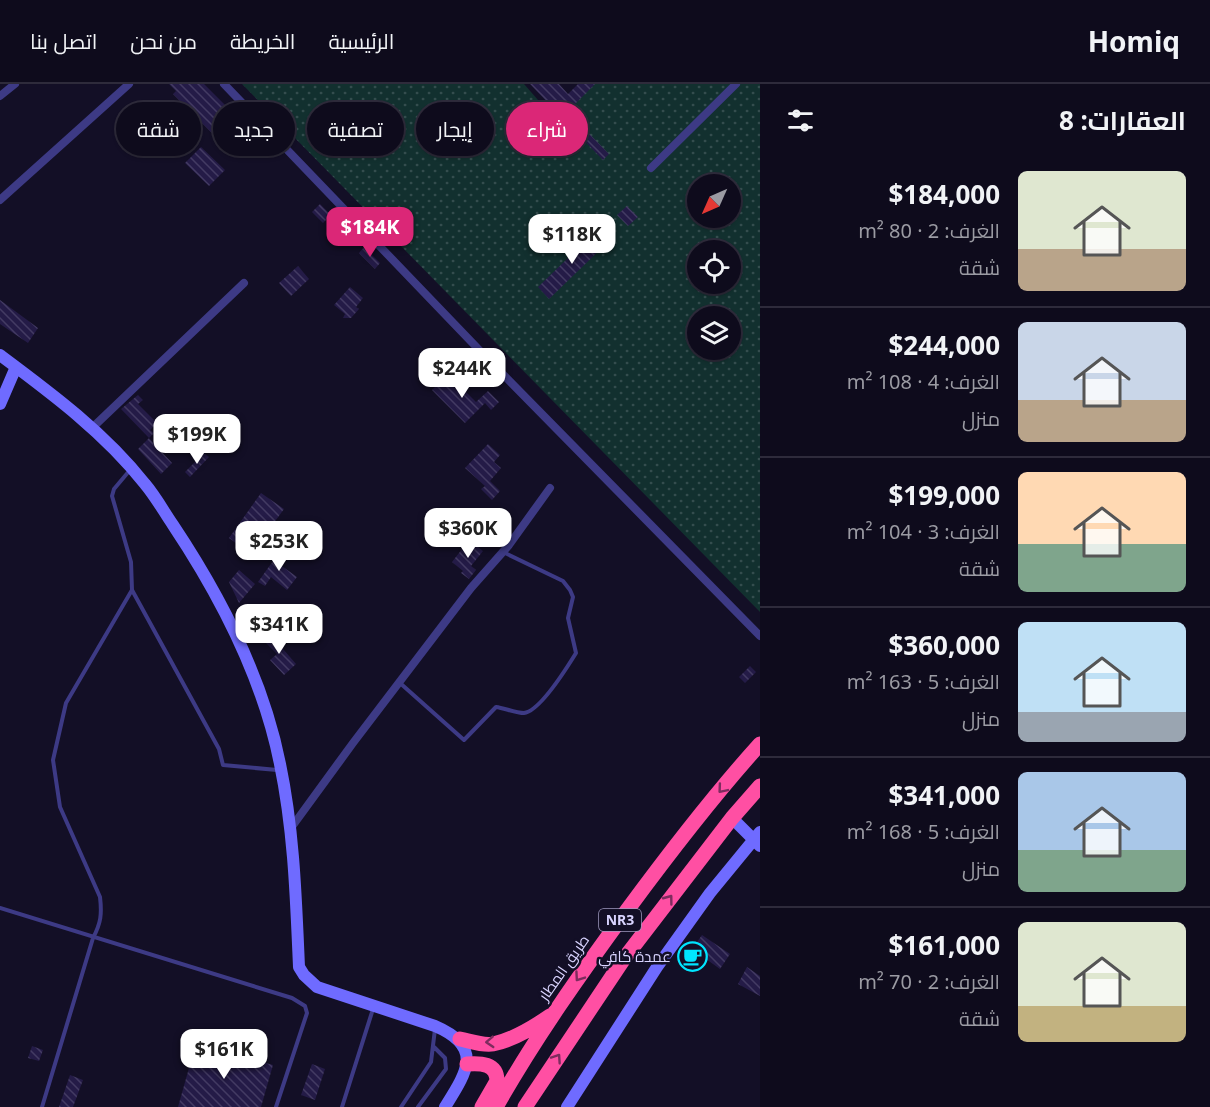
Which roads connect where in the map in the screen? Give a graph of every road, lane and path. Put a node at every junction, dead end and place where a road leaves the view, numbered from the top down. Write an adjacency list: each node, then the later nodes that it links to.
1 (15, 84): 5 (street)
2 (129, 84): 7 (street)
3 (224, 84): 17 (street)
4 (736, 84): 6 (street)
5 (0, 96)
6 (651, 168)
7 (0, 200)
8 (244, 283): 12 (street)
9 (0, 355): 10 (street)
10 (16, 367): 11 (street); 12 (street)
11 (0, 404)
12 (92, 428): 13 (street)
13 (131, 468): 16 (lane); 20 (street)
14 (550, 488): 15 (street)
15 (503, 552): 18 (street); 18 (lane)
16 (132, 590): 20 (lane); 26 (lane)
17 (760, 636)
18 (400, 683): 23 (street)
19 (760, 744): 28 (highway, طريق المطار / NR3, one-way to 28)
20 (281, 771): 23 (street)
21 (760, 786): 22 (highway, NR3)
22 (732, 818): 24 (street); 41 (highway, NR3, one-way to 22)
23 (291, 828): 27 (street)
24 (758, 839): 42 (street)
25 (0, 908): 26 (lane)
26 (93, 938): 33 (lane); 34 (lane)
27 (374, 1005): 29 (street); 35 (lane)
28 (555, 1012): 30 (highway, one-way to 30); 40 (highway, طريق المطار / NR3)
29 (435, 1026): 30 (street); 31 (lane)
30 (460, 1039): 32 (street)
31 (434, 1047): 36 (lane); 37 (lane)
32 (467, 1064): 38 (street); 39 (highway)
33 (42, 1107)
34 (276, 1107)
35 (342, 1107)
36 (401, 1107)
37 (418, 1107)
38 (445, 1107)
39 (482, 1107)
40 (496, 1107)
41 (525, 1107)
42 (567, 1107)

